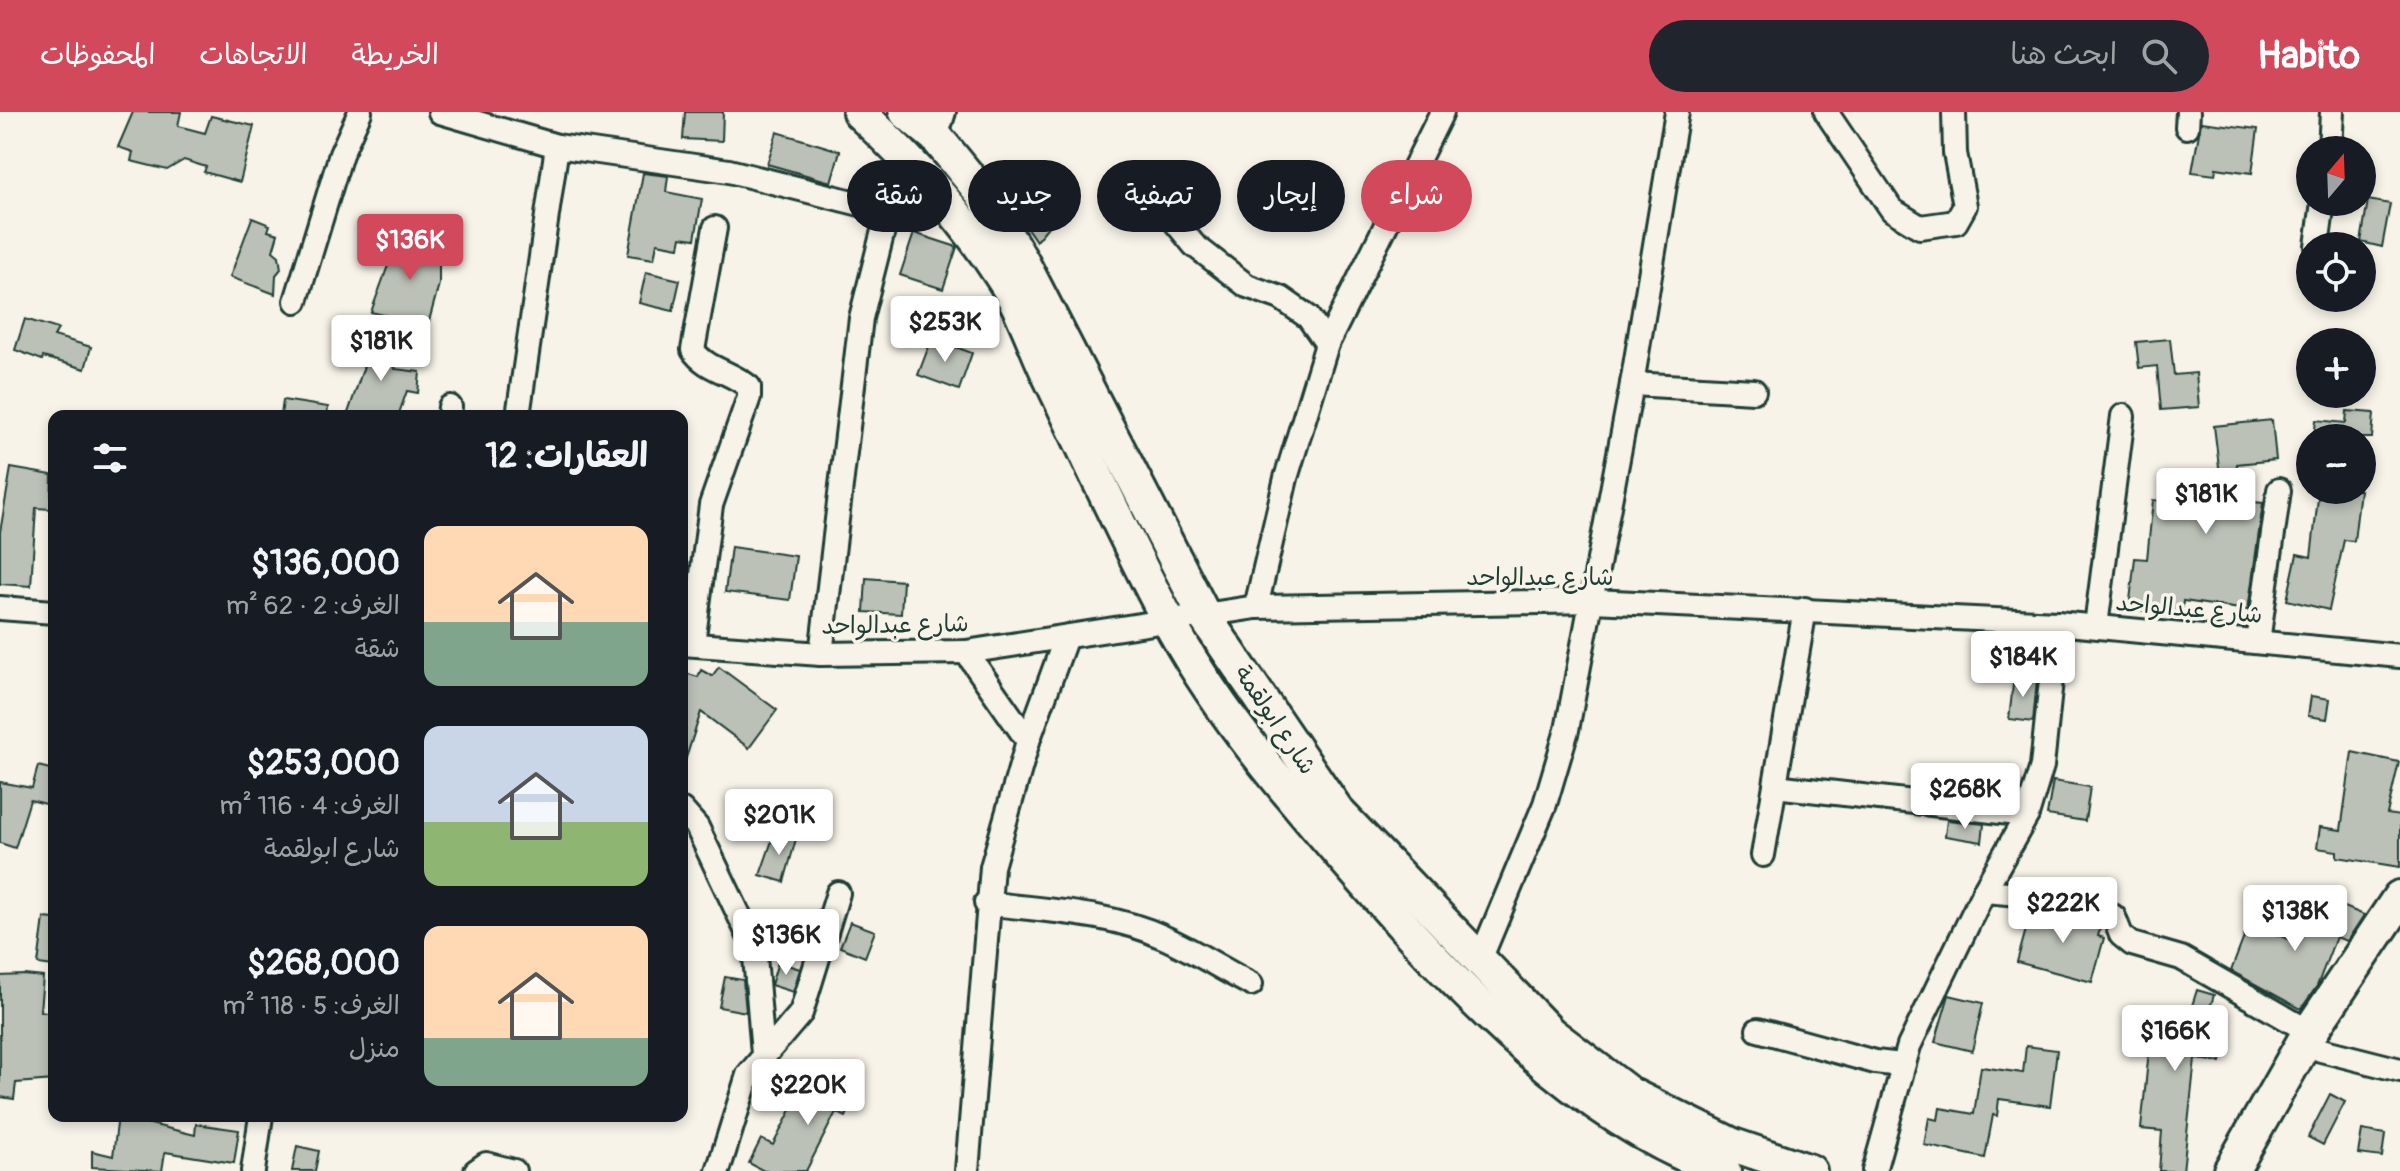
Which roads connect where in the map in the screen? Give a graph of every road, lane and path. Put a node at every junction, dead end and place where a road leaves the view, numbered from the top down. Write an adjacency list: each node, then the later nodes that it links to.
1 (360, 112): 19 (street)
2 (440, 112): 12 (street)
3 (859, 112): 13 (street, شارع ابولقمة)
4 (906, 112): 10 (street, شارع ابولقمة)
5 (1442, 112): 20 (street)
6 (1677, 112): 21 (street)
7 (1826, 112): 8 (street)
8 (1954, 112)
9 (2332, 112): 11 (street)
10 (940, 125): 31 (street, شارع ابولقمة)
11 (2331, 136)
12 (557, 146): 14 (street); 23 (street)
13 (910, 160)
14 (847, 201)
15 (952, 211): 32 (street, شارع ابولقمة)
16 (715, 228): 36 (street)
17 (883, 232): 40 (street)
18 (1183, 232): 20 (street)
19 (296, 301)
20 (1327, 344): 27 (street)
21 (1632, 384): 22 (street); 26 (street)
22 (1754, 391)
23 (519, 410)
24 (2123, 416): 34 (street)
25 (2279, 490): 37 (street)
26 (1593, 601): 27 (street, شارع عبدالواحد); 29 (street, شارع عبدالواحد); 52 (street)
27 (1256, 607): 31 (street, شارع عبدالواحد)
28 (0, 608): 30 (street)
29 (1805, 609): 33 (street, شارع عبدالواحد); 43 (street)
30 (48, 612)
31 (1205, 617): 32 (street, شارع عبدالواحد); 52 (street, شارع ابولقمة)
32 (1167, 618): 35 (street, شارع عبدالواحد); 65 (street, شارع ابولقمة)
33 (2057, 623): 34 (street, شارع عبدالواحد); 44 (street)
34 (2096, 626): 37 (street, شارع عبدالواحد)
35 (1066, 637): 39 (street, شارع عبدالواحد); 42 (street)
36 (688, 638)
37 (2258, 642): 41 (street, شارع عبدالواحد)
38 (688, 644): 40 (street, شارع عبدالواحد)
39 (966, 652): 40 (street, شارع عبدالواحد); 42 (street)
40 (821, 654)
41 (2400, 656)
42 (1028, 741): 50 (street)
43 (1775, 786): 44 (street); 46 (street)
44 (2027, 815): 47 (street)
45 (688, 817): 56 (street)
46 (1763, 855)
47 (1984, 891): 55 (street); 57 (street)
48 (838, 893): 56 (street)
49 (2400, 898): 55 (main road)
50 (986, 903): 53 (street); 64 (street)
51 (2400, 926): 55 (main road)
52 (1479, 962): 66 (street, شارع ابولقمة)
53 (1251, 984)
54 (1758, 1030): 57 (street)
55 (2316, 1041): 58 (street); 68 (main road); 69 (main road)
56 (763, 1054): 63 (street)
57 (1902, 1065): 67 (street)
58 (2400, 1070)
59 (260, 1122): 60 (street)
60 (253, 1171)
61 (476, 1171): 62 (street)
62 (514, 1171)
63 (718, 1171)
64 (967, 1171)
65 (1724, 1171)
66 (1810, 1171)
67 (1874, 1171)
68 (2231, 1171)
69 (2253, 1171)

